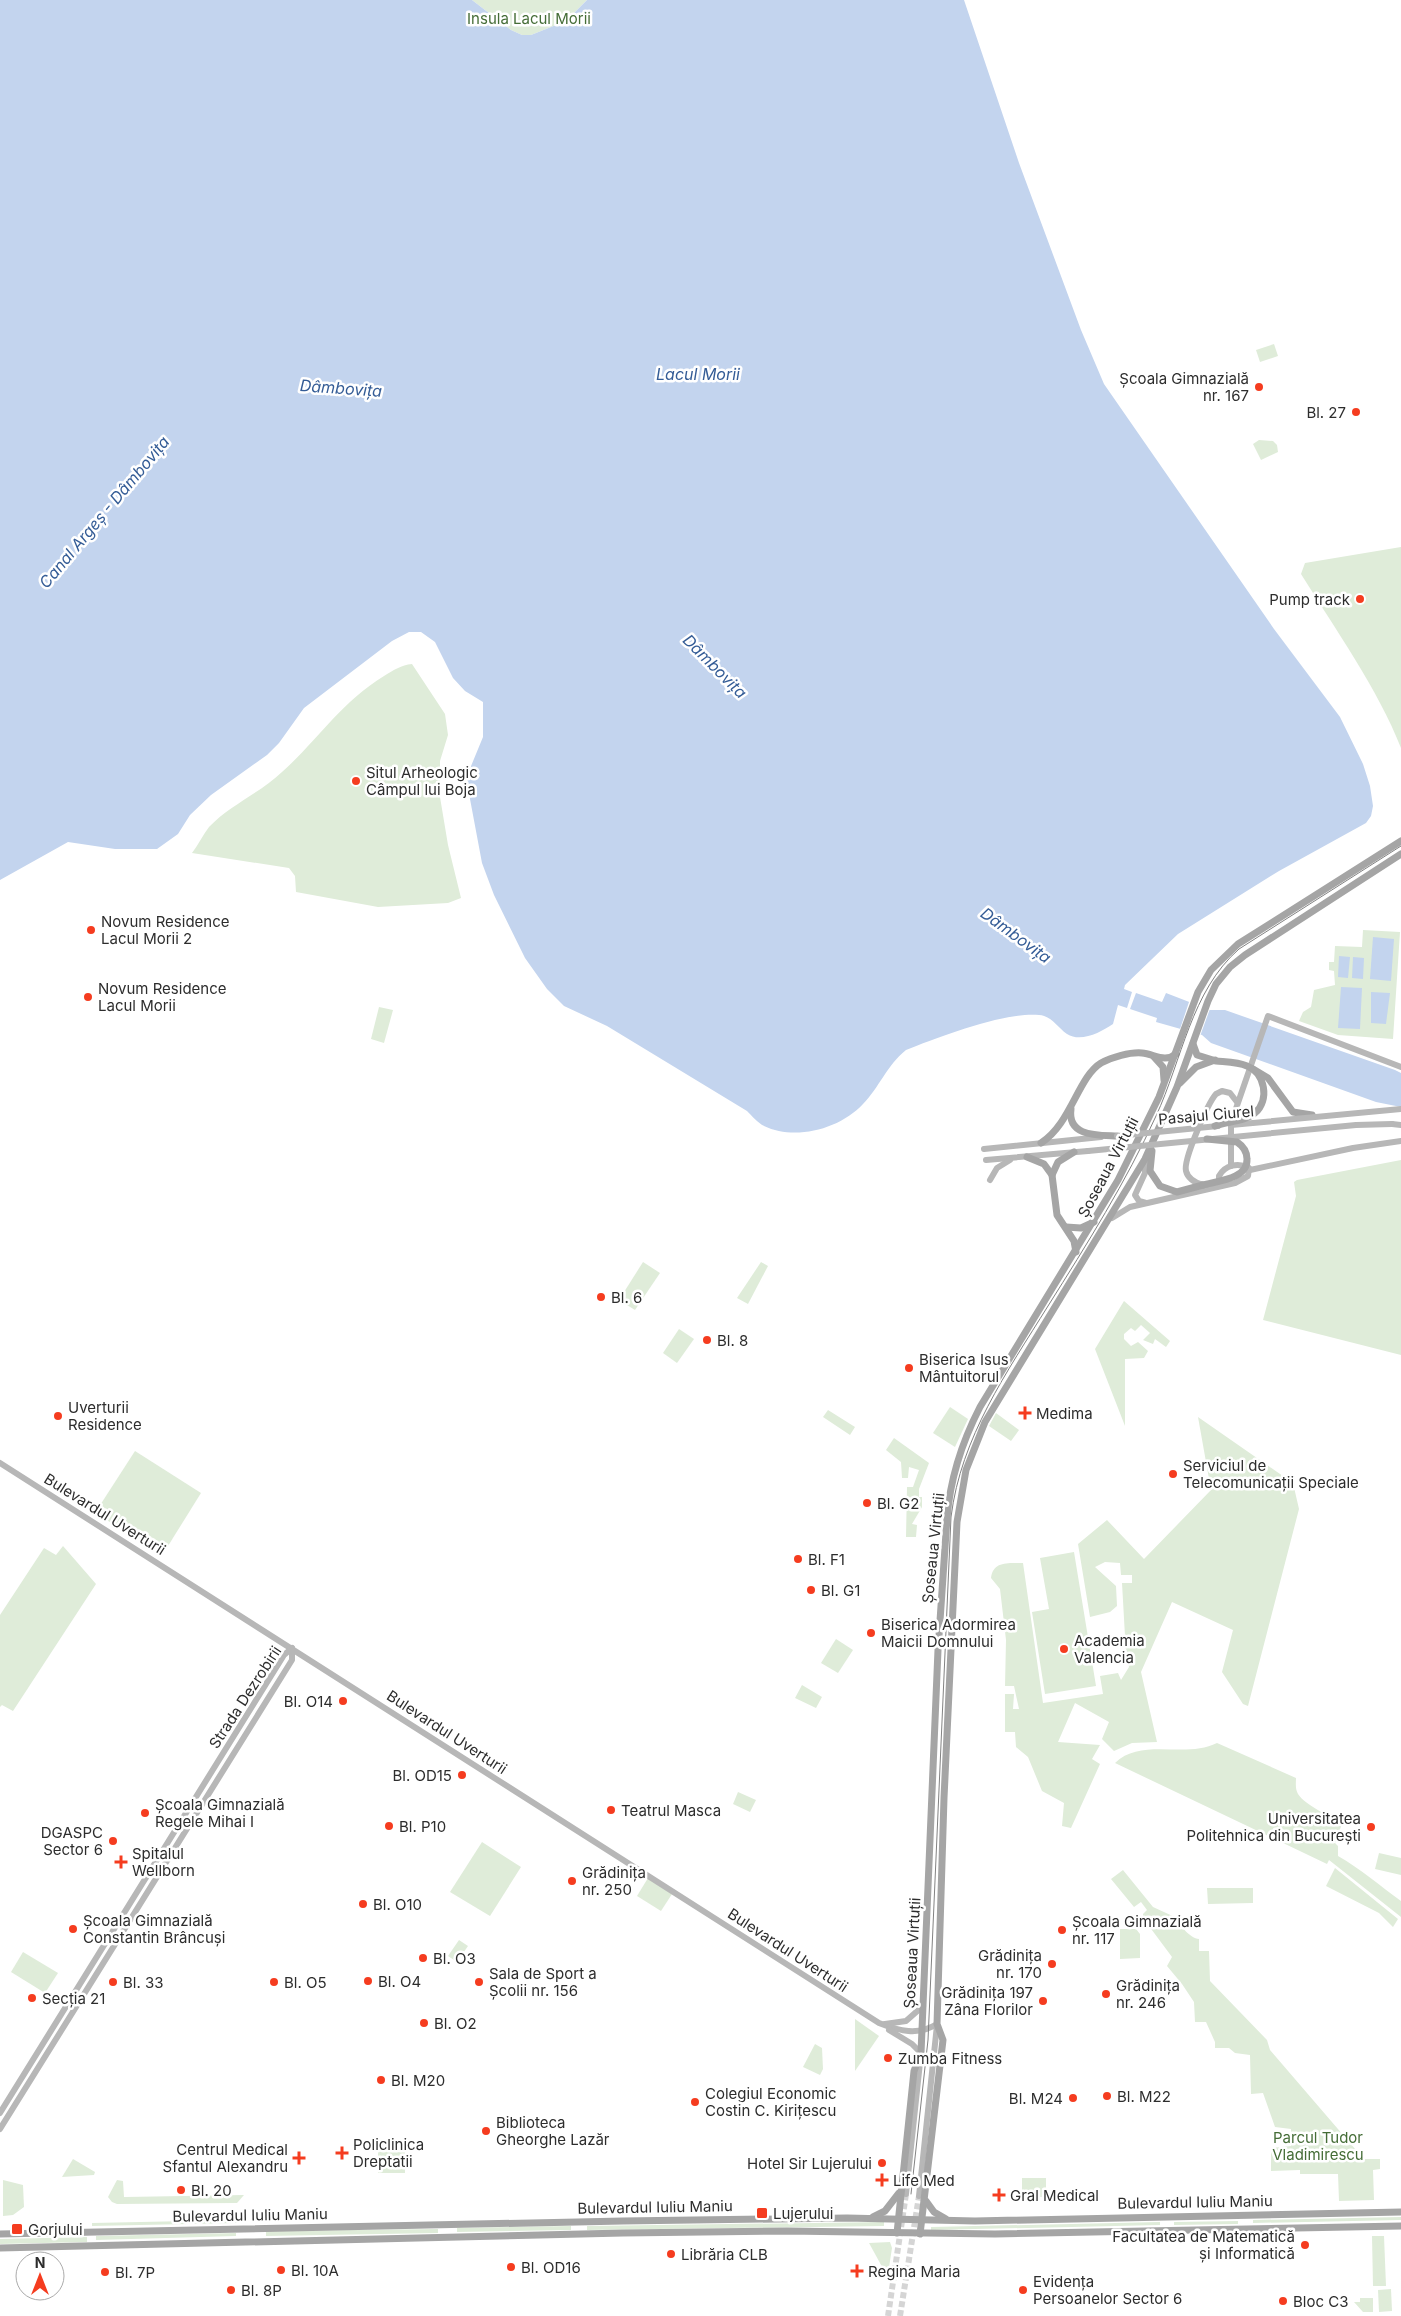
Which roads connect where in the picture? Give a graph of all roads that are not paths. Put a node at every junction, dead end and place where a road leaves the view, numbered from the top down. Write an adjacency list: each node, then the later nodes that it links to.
1 (1401, 841): 4 (main road, Șoseaua Virtuții)
2 (1401, 854): 3 (main road, Șoseaua Virtuții)
3 (1193, 1044): 6 (main road); 10 (main road, Șoseaua Virtuții)
4 (1176, 1054): 5 (main road); 9 (main road, Șoseaua Virtuții)
5 (1154, 1056): 9 (main road); 12 (main road)
6 (1216, 1060): 8 (main road, bridge); 10 (main road)
7 (1401, 1067): 11 (main road)
8 (1252, 1069): 14 (main road, bridge); 16 (main road, bridge)
9 (1164, 1085): 36 (main road, Șoseaua Virtuții)
10 (1177, 1087): 21 (main road, Șoseaua Virtuții)
11 (1237, 1102): 28 (main road); 32 (main road)
12 (1072, 1106): 17 (main road); 20 (main road)
13 (1401, 1109): 14 (main road, Pasajul Ciurel, bridge)
14 (1327, 1116): 16 (main road, Pasajul Ciurel, bridge)
15 (1401, 1124): 18 (main road, Pasajul Ciurel, bridge)
16 (1215, 1126): 17 (main road, Pasajul Ciurel, bridge)
17 (1118, 1136): 20 (main road, Pasajul Ciurel)
18 (1207, 1139): 23 (main road, Pasajul Ciurel, bridge); 32 (main road, bridge)
19 (1401, 1141): 29 (main road)
20 (1041, 1143): 22 (main road, Pasajul Ciurel)
21 (1151, 1148): 26 (main road, Șoseaua Virtuții); 32 (main road)
22 (984, 1149)
23 (1074, 1152): 24 (main road, Pasajul Ciurel); 30 (main road)
24 (1027, 1156): 25 (main road, Pasajul Ciurel); 30 (main road)
25 (1018, 1158): 27 (main road, Pasajul Ciurel); 31 (main road)
26 (1145, 1159): 34 (main road); 35 (main road, Șoseaua Virtuții)
27 (986, 1160)
28 (1232, 1166): 29 (main road); 33 (main road)
29 (1250, 1170): 33 (main road)
30 (1052, 1175): 37 (main road)
31 (990, 1180)
32 (1203, 1185)
33 (1219, 1186): 34 (main road)
34 (1148, 1204): 35 (main road)
35 (1112, 1218): 47 (main road, Șoseaua Virtuții)
36 (1094, 1222): 37 (main road); 38 (main road, Șoseaua Virtuții)
37 (1066, 1227): 38 (main road)
38 (1076, 1252): 45 (main road, Șoseaua Virtuții)
39 (0, 1463): 40 (main road, Bulevardul Uverturii)
40 (292, 1648): 41 (main road, Strada Dezrobirii); 42 (main road, Strada Dezrobirii); 46 (main road, Bulevardul Uverturii)
41 (162, 1852): 42 (main road); 43 (main road, Strada Dezrobirii)
42 (169, 1857): 44 (main road, Strada Dezrobirii)
43 (105, 1943): 44 (main road); 50 (main road, Strada Dezrobirii)
44 (113, 1948): 51 (main road, Strada Dezrobirii)
45 (923, 2006): 46 (main road); 48 (main road, Șoseaua Virtuții)
46 (879, 2023): 48 (main road, Bulevardul Uverturii); 49 (main road)
47 (937, 2024): 48 (main road); 53 (main road); 54 (main road, Șoseaua Virtuții)
48 (922, 2032): 49 (main road, Șoseaua Virtuții)
49 (921, 2053): 52 (main road); 52 (main road, Șoseaua Virtuții)
50 (0, 2113)
51 (0, 2129)
52 (904, 2191): 56 (main road); 57 (main road, Șoseaua Virtuții)
53 (919, 2196)
54 (926, 2201): 58 (main road, Șoseaua Virtuții); 59 (main road)
55 (1401, 2212): 59 (main road, Bulevardul Iuliu Maniu)
56 (871, 2218): 57 (main road, Bulevardul Iuliu Maniu); 62 (main road, Bulevardul Iuliu Maniu)
57 (898, 2218): 58 (main road, Bulevardul Iuliu Maniu); 61 (main road, Șoseaua Virtuții)
58 (923, 2219): 59 (main road, Bulevardul Iuliu Maniu); 63 (main road, Șoseaua Virtuții)
59 (948, 2220)
60 (1401, 2226): 63 (main road, Bulevardul Iuliu Maniu)
61 (897, 2233): 63 (main road, Bulevardul Iuliu Maniu); 64 (main road, Bulevardul Iuliu Maniu)
62 (0, 2234)
63 (920, 2234)
64 (0, 2248)

